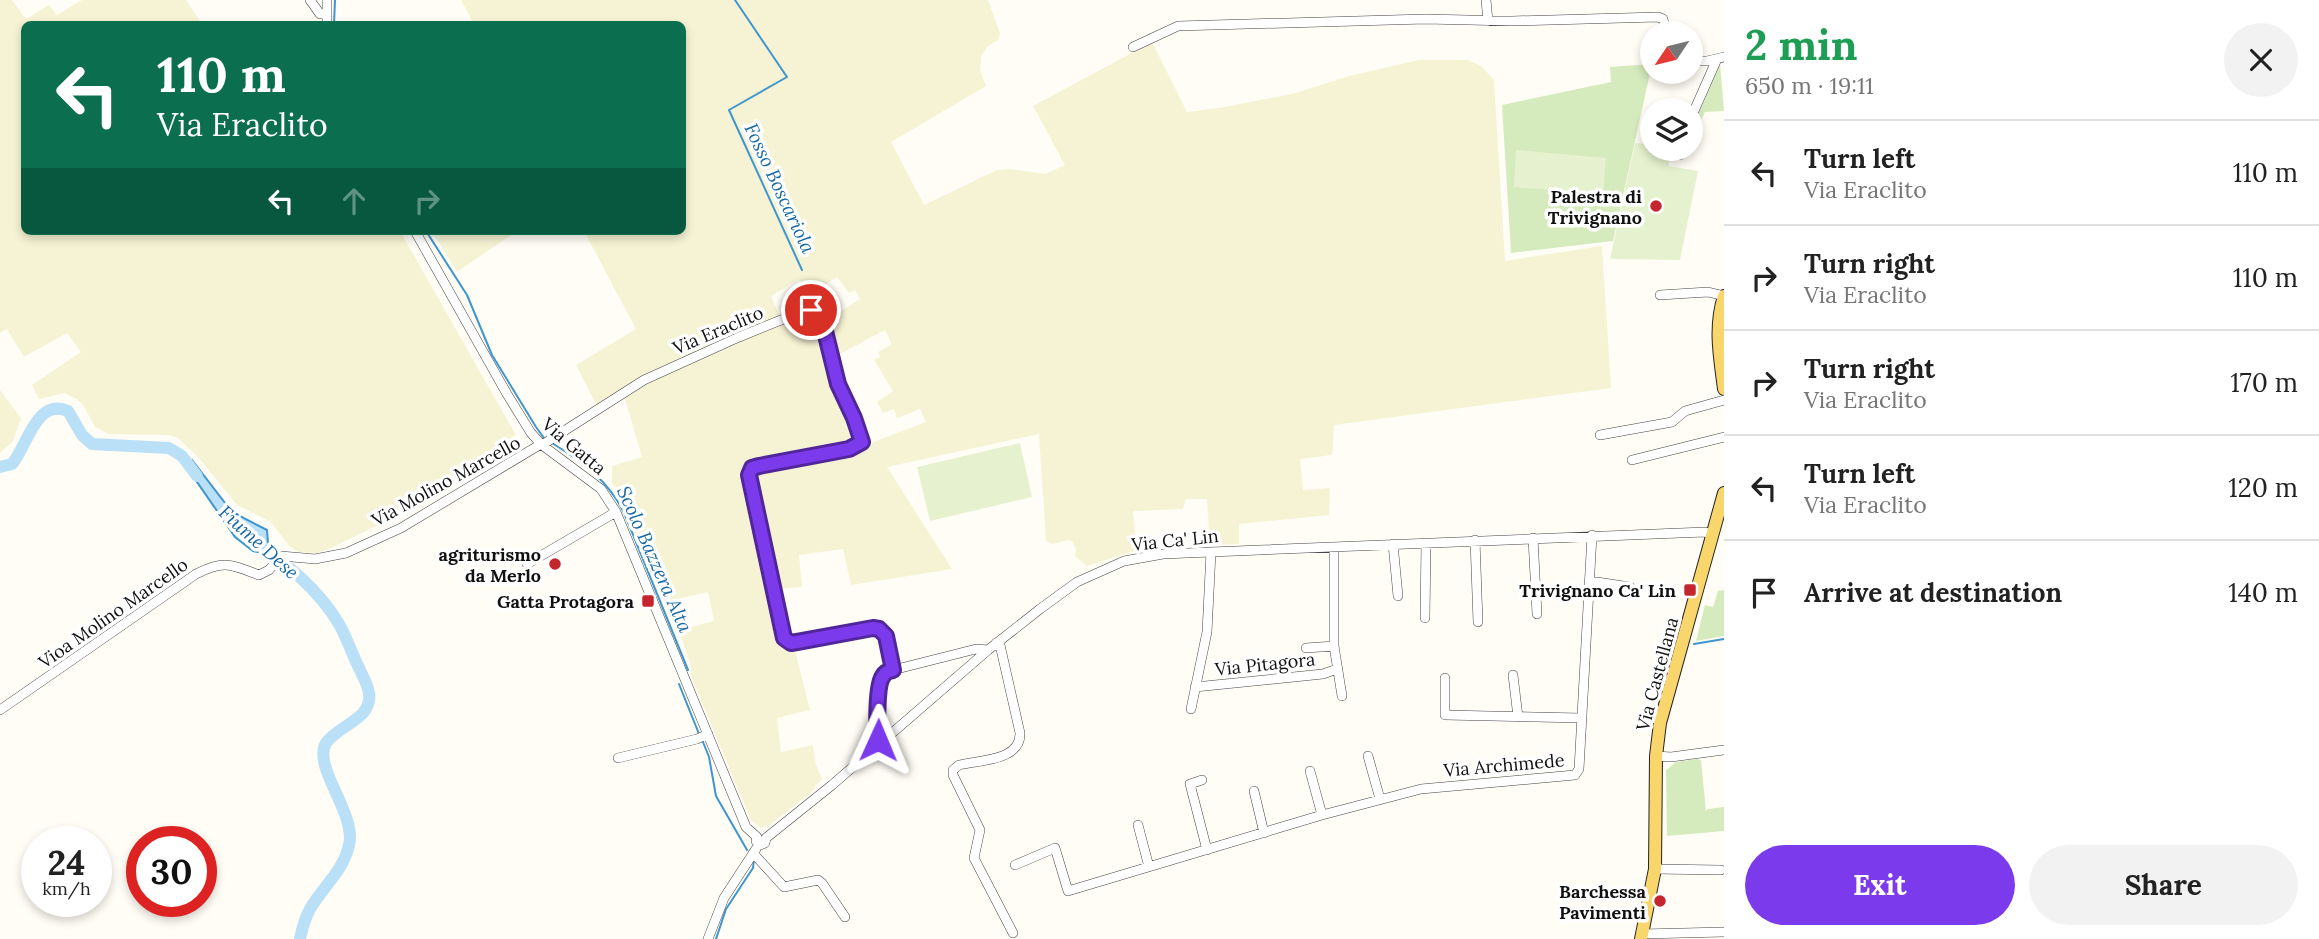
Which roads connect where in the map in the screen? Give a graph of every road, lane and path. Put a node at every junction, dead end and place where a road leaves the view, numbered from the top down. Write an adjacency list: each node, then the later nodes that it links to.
1 (310, 0): 4 (street)
2 (327, 0): 4 (street)
3 (1486, 0): 5 (street)
4 (326, 19)
5 (1488, 21): 6 (street); 7 (street)
6 (1663, 21)
7 (1133, 47)
8 (1721, 58): 9 (street); 10 (street)
9 (1703, 60)
10 (1701, 98)
11 (417, 235): 19 (street, Via Gatta)
12 (1661, 295): 13 (street)
13 (1724, 296): 14 (main road)
14 (1721, 326): 15 (main road)
15 (1724, 389)
16 (1724, 400): 17 (street)
17 (1600, 435)
18 (1724, 437): 20 (street)
19 (542, 444): 22 (street, Via Gatta); 32 (street, Via Molino Marcello); 44 (street, Via Eraclito)
20 (1632, 460)
21 (1724, 493): 24 (main road, Via Castellana)
22 (616, 512): 31 (street); 53 (street, Via Gatta)
23 (1592, 535): 24 (street, Via Ca' Lin); 25 (street, Via Ca' Lin); 33 (street, Via Archimede)
24 (1713, 535): 57 (main road, Via Castellana)
25 (1533, 538): 26 (street, Via Ca' Lin); 36 (street)
26 (1475, 541): 27 (street, Via Ca' Lin); 38 (street)
27 (1426, 543): 28 (street, Via Ca' Lin); 37 (street)
28 (1393, 544): 29 (street, Via Ca' Lin); 35 (street)
29 (1334, 547): 30 (street, Via Ca' Lin); 40 (street, Via Pitagora)
30 (1211, 552): 39 (street, Via Ca' Lin); 47 (street)
31 (527, 564)
32 (251, 572): 50 (street, Vioa Molino Marcello)
33 (1590, 581): 34 (street); 52 (street, Via Archimede)
34 (1630, 587)
35 (1398, 596)
36 (1537, 614)
37 (1425, 618)
38 (1478, 622)
39 (996, 643): 42 (street, Via Ca' Lin); 74 (street)
40 (1334, 646): 41 (street, Via Pitagora); 43 (street, Via Pitagora)
41 (1306, 648)
42 (988, 650): 44 (street); 54 (street, Via Ca' Lin)
43 (1337, 669): 47 (street, Via Pitagora); 48 (street, Via Pitagora)
44 (893, 670): 54 (street)
45 (1516, 675): 51 (street)
46 (1445, 678): 51 (street)
47 (1195, 687): 49 (street)
48 (1342, 696)
49 (1191, 709)
50 (0, 710)
51 (1518, 717): 52 (street)
52 (1581, 718): 62 (street, Via Archimede)
53 (704, 736): 58 (street); 66 (street, Via Gatta)
54 (881, 744): 66 (street, Via Ca' Lin)
55 (1724, 750): 57 (street)
56 (1368, 756): 62 (street)
57 (1656, 756): 70 (main road, Via Castellana)
58 (618, 758)
59 (1310, 771): 63 (street)
60 (1202, 780): 67 (street)
61 (1254, 791): 65 (street)
62 (1380, 799): 63 (street, Via Archimede)
63 (1322, 815): 65 (street, Via Archimede)
64 (1138, 825): 69 (street)
65 (1264, 833): 67 (street, Via Archimede)
66 (759, 843): 72 (street, Via Gatta); 76 (street, Via Ca' Lin)
67 (1207, 850): 69 (street, Via Archimede)
68 (1015, 865): 69 (street, Via Archimede)
69 (1149, 867)
70 (1655, 869): 71 (street); 75 (main road, Via Castellana)
71 (1721, 870)
72 (845, 918)
73 (1724, 932): 75 (street)
74 (1013, 933)
75 (1641, 937)
76 (708, 939)

